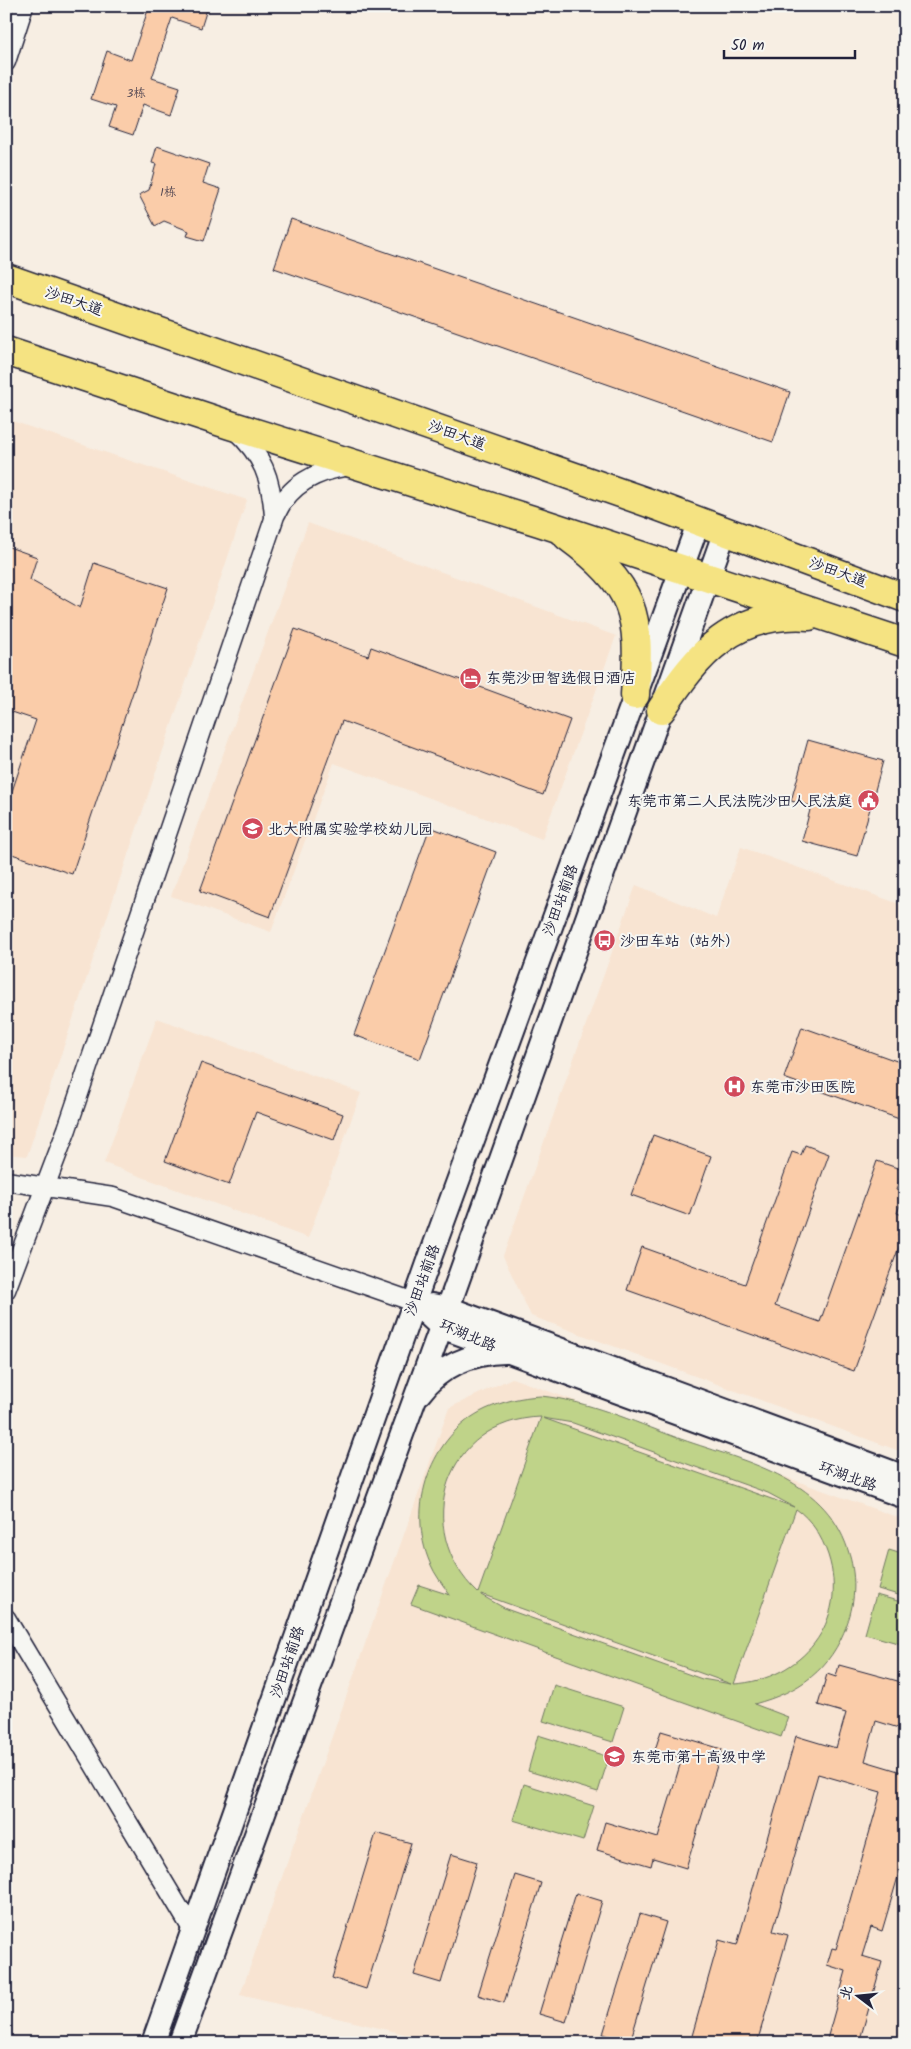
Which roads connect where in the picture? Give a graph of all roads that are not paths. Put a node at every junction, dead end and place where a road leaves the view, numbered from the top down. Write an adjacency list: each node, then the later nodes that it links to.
1 (24, 6): 2 (street)
2 (6, 62)
3 (6, 278): 8 (main road, 沙田大道)
4 (6, 351): 5 (main road)
5 (230, 425): 6 (main road); 7 (street)
6 (355, 465): 7 (street); 9 (main road)
7 (274, 516): 19 (street)
8 (698, 521): 10 (main road, 沙田大道); 11 (street, 沙田站前路)
9 (539, 522): 11 (main road); 16 (main road)
10 (725, 531): 12 (street, 沙田站前路); 13 (main road, 沙田大道)
11 (681, 569): 12 (main road); 16 (street, 沙田站前路)
12 (708, 578): 14 (main road); 17 (street, 沙田站前路)
13 (905, 598)
14 (829, 618): 15 (main road); 17 (main road)
15 (905, 643)
16 (635, 695): 21 (street, 沙田站前路)
17 (661, 710): 22 (street, 沙田站前路)
18 (6, 1182): 19 (street)
19 (47, 1186): 20 (street); 21 (street)
20 (6, 1290)
21 (414, 1302): 22 (street, 环湖北路); 28 (street, 沙田站前路)
22 (444, 1317): 23 (street, 环湖北路); 24 (street, 沙田站前路); 25 (street, 环湖北路)
23 (509, 1352): 24 (street); 26 (street, 环湖北路)
24 (412, 1404): 30 (street, 沙田站前路)
25 (905, 1476)
26 (905, 1497)
27 (6, 1618): 28 (street)
28 (192, 1931): 29 (street, 沙田站前路)
29 (153, 2043)
30 (180, 2043)

